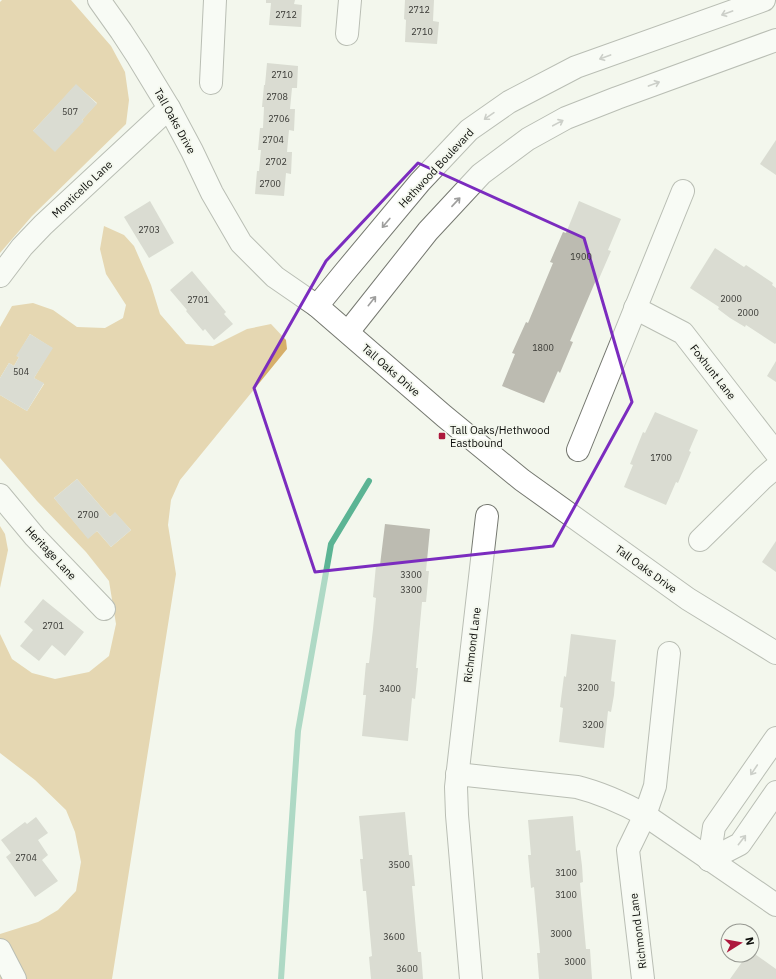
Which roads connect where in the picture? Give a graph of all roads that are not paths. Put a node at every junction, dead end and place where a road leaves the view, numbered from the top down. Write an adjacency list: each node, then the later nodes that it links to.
1 (99, 0): 8 (street, Tall Oaks Drive)
2 (216, 0): 7 (street)
3 (350, 0): 5 (street)
4 (764, 0): 11 (street, Hethwood Boulevard, one-way to 11)
5 (348, 34)
6 (776, 40): 13 (street, one-way to 6)
7 (211, 83)
8 (169, 108): 10 (street, Monticello Lane); 11 (street, Tall Oaks Drive)
9 (683, 191): 12 (street)
10 (0, 276)
11 (317, 306): 13 (street, Tall Oaks Drive)
12 (635, 308): 14 (street); 15 (street, Foxhunt Lane)
13 (348, 332): 21 (street, Tall Oaks Drive)
14 (578, 450)
15 (776, 453)
16 (776, 467): 19 (street)
17 (0, 495): 20 (street, Heritage Lane)
18 (487, 516): 24 (street, Richmond Lane)
19 (700, 540)
20 (104, 609)
21 (776, 653)
22 (669, 654): 26 (street, Richmond Lane)
23 (776, 738): 27 (street, one-way to 27)
24 (458, 774): 26 (street); 31 (street, Richmond Lane)
25 (776, 792): 27 (street, one-way to 25)
26 (645, 815): 27 (street); 32 (street, Richmond Lane)
27 (709, 860): 28 (street)
28 (776, 905)
29 (0, 950): 30 (street)
30 (15, 979)
31 (470, 979)
32 (643, 979)

